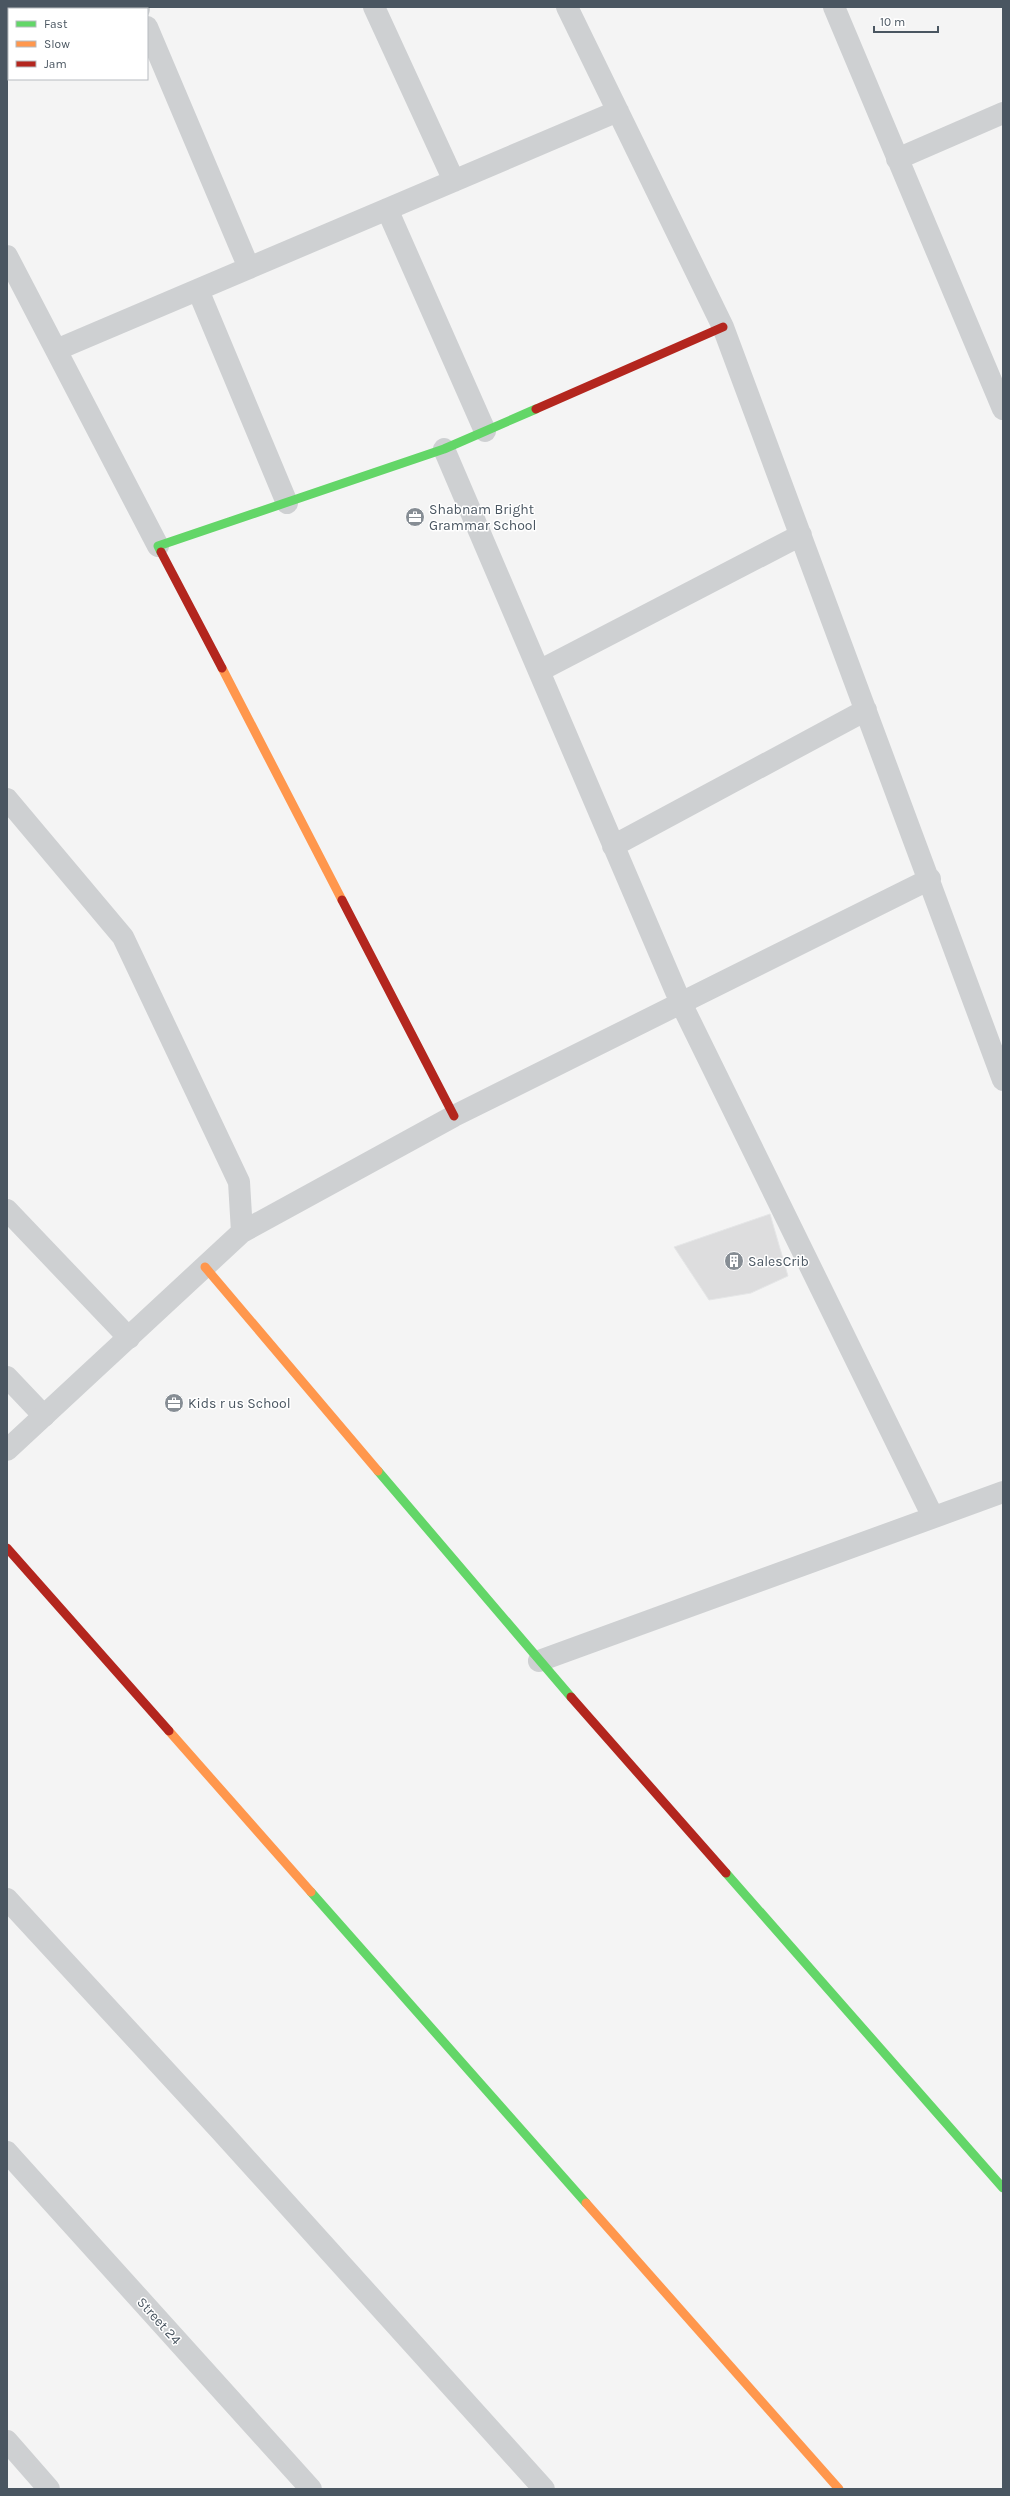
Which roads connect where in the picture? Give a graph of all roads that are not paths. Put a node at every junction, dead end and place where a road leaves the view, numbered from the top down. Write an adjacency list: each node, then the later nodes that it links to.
1 (374, 7): 8 (street)
2 (567, 7): 5 (street)
3 (834, 7): 7 (street)
4 (148, 29): 11 (street)
5 (618, 111): 8 (street); 13 (street)
6 (1003, 113): 7 (street)
7 (897, 159): 15 (street)
8 (454, 181): 9 (street)
9 (387, 209): 11 (street); 16 (street)
10 (7, 256): 14 (street)
11 (249, 268): 12 (street)
12 (198, 290): 14 (street); 18 (street)
13 (723, 327): 16 (street); 19 (street)
14 (56, 350): 20 (street)
15 (1003, 409)
16 (485, 431): 17 (street)
17 (444, 449): 18 (street); 21 (street)
18 (287, 503): 20 (street)
19 (801, 535): 21 (street); 22 (street)
20 (158, 546): 28 (street)
21 (539, 671): 24 (street)
22 (866, 710): 24 (street); 25 (street)
23 (9, 805): 30 (street)
24 (613, 846): 26 (street)
25 (930, 879): 26 (street); 27 (street)
26 (680, 1001): 28 (street); 37 (street)
27 (1003, 1080)
28 (454, 1116): 30 (street)
29 (7, 1210): 32 (street)
30 (242, 1232): 31 (street)
31 (205, 1267): 32 (street); 39 (street)
32 (129, 1338): 34 (street)
33 (7, 1377): 34 (street)
34 (44, 1416): 35 (street)
35 (7, 1450)
36 (1003, 1492): 37 (street)
37 (933, 1517): 39 (street)
38 (7, 1548): 47 (street)
39 (539, 1660): 42 (street)
40 (7, 1899): 46 (street)
41 (7, 2152): 45 (street, Street 24)
42 (1003, 2188)
43 (7, 2441): 44 (street)
44 (49, 2489)
45 (311, 2489)
46 (544, 2489)
47 (839, 2489)

